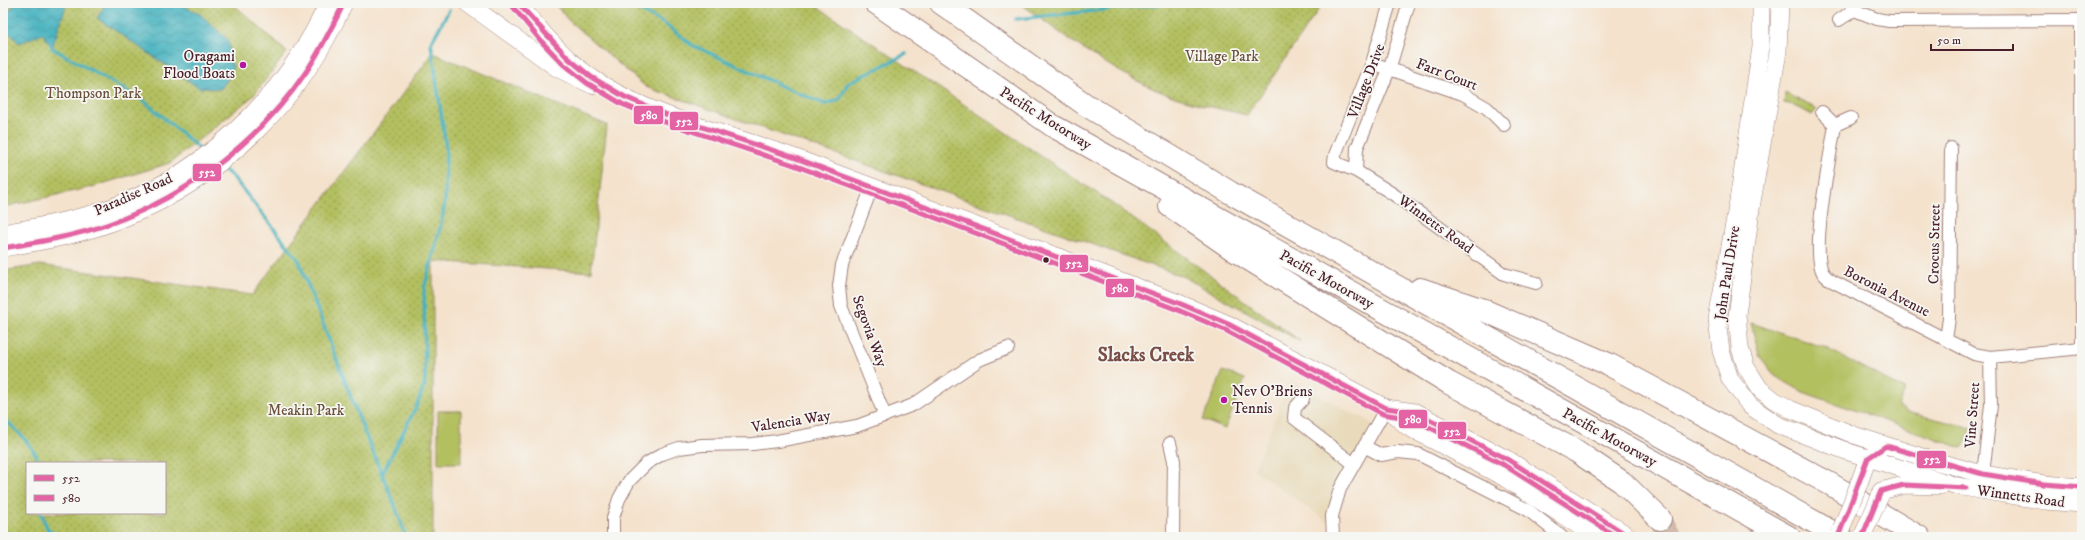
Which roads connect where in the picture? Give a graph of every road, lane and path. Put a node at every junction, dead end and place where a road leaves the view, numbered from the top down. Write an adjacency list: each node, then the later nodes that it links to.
1 (344, 3): 22 (main road, Paradise Road)
2 (467, 3): 16 (main road)
3 (518, 3): 16 (main road)
4 (876, 3): 21 (highway, Pacific Motorway)
5 (941, 3): 30 (highway, Pacific Motorway)
6 (1390, 3): 14 (street, Village Drive)
7 (1409, 3): 15 (street, Village Drive)
8 (1761, 3): 43 (main road, John Paul Drive)
9 (1780, 3): 42 (main road, John Paul Drive)
10 (325, 6): 22 (main road, Paradise Road)
11 (1853, 6): 12 (street); 13 (street)
12 (1839, 20)
13 (2082, 20): 33 (street)
14 (1372, 63): 15 (street, Farr Court); 24 (street, Village Drive)
15 (1389, 70): 19 (street, Farr Court); 25 (street, Village Drive)
16 (601, 85): 27 (main road)
17 (1822, 112): 20 (street)
18 (1851, 118): 20 (street)
19 (1504, 125)
20 (1835, 125): 32 (street, Boronia Avenue)
21 (1053, 126): 51 (highway); 58 (highway, Pacific Motorway)
22 (246, 132): 26 (main road, Paradise Road)
23 (1951, 148): 32 (street, Crocus Street)
24 (1336, 163): 25 (street, Winnetts Road)
25 (1356, 171): 31 (street, Winnetts Road)
26 (191, 175): 28 (main road, Paradise Road); 29 (main road, Paradise Road)
27 (872, 186): 38 (main road); 39 (street, Segovia Way)
28 (3, 233)
29 (3, 248)
30 (1375, 275): 60 (highway, Pacific Motorway); 62 (highway)
31 (1536, 283)
32 (1946, 340): 36 (street, Boronia Avenue)
33 (2082, 342)
34 (1008, 348): 39 (street, Valencia Way)
35 (2082, 348): 36 (street, Boronia Avenue)
36 (1990, 357): 46 (street, Vine Street)
37 (1303, 399): 44 (street)
38 (1386, 408): 41 (street); 56 (main road); 57 (main road)
39 (885, 416): 52 (street, Valencia Way)
40 (1170, 444): 53 (street)
41 (1364, 446): 44 (street); 55 (street)
42 (1886, 446): 43 (main road); 45 (main road); 46 (main road, Winnetts Road)
43 (1868, 458): 45 (main road, Winnetts Road); 59 (main road, bridge)
44 (1354, 464): 54 (street)
45 (1890, 465): 47 (main road, Winnetts Road); 49 (main road)
46 (1983, 474): 48 (main road, Winnetts Road)
47 (1957, 486): 49 (main road); 50 (main road, Winnetts Road)
48 (2082, 487)
49 (1880, 493): 61 (main road, bridge)
50 (2082, 504)
51 (1660, 519)
52 (613, 537)
53 (1173, 537)
54 (1334, 537)
55 (1561, 537)
56 (1596, 537)
57 (1630, 537)
58 (1788, 537)
59 (1838, 537)
60 (1841, 537)
61 (1862, 537)
62 (1920, 537)

